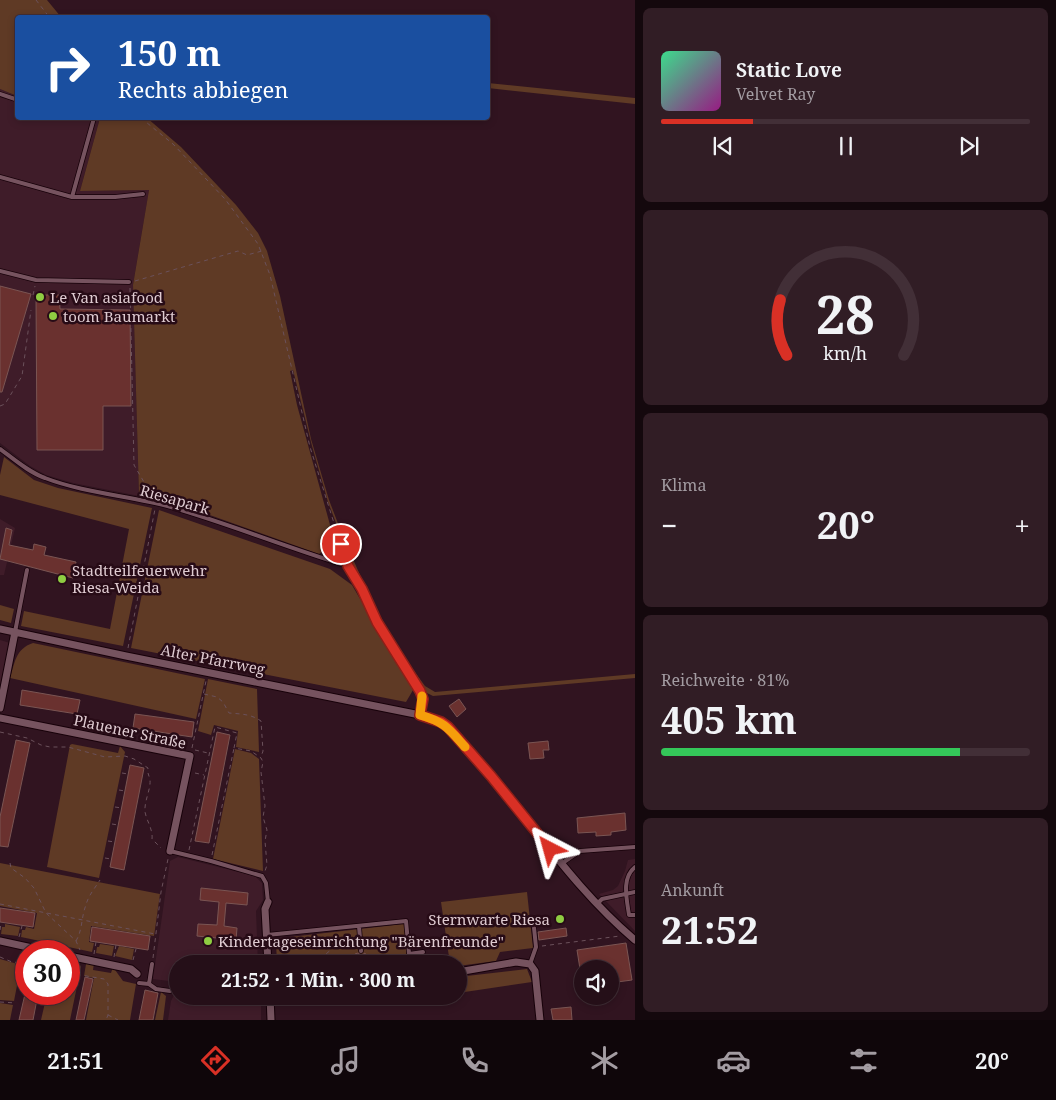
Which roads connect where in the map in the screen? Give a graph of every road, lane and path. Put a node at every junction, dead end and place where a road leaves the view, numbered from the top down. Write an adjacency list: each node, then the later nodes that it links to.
1 (36, 0): 2 (path)
2 (48, 15)
3 (0, 94): 4 (lane)
4 (15, 99)
5 (93, 120): 9 (lane)
6 (144, 120): 10 (path)
7 (0, 177): 9 (lane)
8 (144, 194): 9 (lane)
9 (72, 197)
10 (262, 251): 13 (path); 19 (path)
11 (0, 271): 12 (lane)
12 (36, 280): 13 (lane); 14 (path)
13 (129, 282): 18 (path)
14 (33, 295)
15 (31, 310): 16 (path)
16 (0, 406)
17 (0, 449): 18 (lane, Riesapark)
18 (156, 504): 20 (lane, Riesapark); 24 (path)
19 (341, 544): 20 (lane)
20 (348, 566): 28 (lane)
21 (27, 570): 23 (lane)
22 (0, 628): 23 (street, Alter Pfarrweg)
23 (15, 632): 24 (street, Alter Pfarrweg); 27 (street)
24 (126, 656): 25 (street, Alter Pfarrweg)
25 (208, 672): 26 (path); 28 (street, Alter Pfarrweg)
26 (204, 694): 32 (path); 33 (path)
27 (0, 708)
28 (420, 715): 53 (street, Alter Pfarrweg)
29 (0, 718): 34 (street, Plauener Straße)
30 (0, 732): 47 (path)
31 (234, 748): 32 (path); 33 (path); 51 (path)
32 (209, 753): 37 (path)
33 (261, 758): 55 (path)
34 (188, 772): 37 (path); 47 (street, Plauener Straße)
35 (122, 773): 36 (path)
36 (128, 774)
37 (204, 775): 48 (path)
38 (118, 790): 39 (path)
39 (125, 791)
40 (115, 807): 41 (path)
41 (122, 808)
42 (112, 824): 43 (path)
43 (118, 825)
44 (108, 841): 45 (path)
45 (115, 842)
46 (635, 848): 53 (lane)
47 (170, 851): 48 (lane); 70 (path)
48 (188, 856): 51 (lane)
49 (105, 858): 50 (path)
50 (111, 859)
51 (211, 861): 55 (lane)
52 (10, 863): 62 (path)
53 (561, 864): 61 (street, Alter Pfarrweg)
54 (635, 867): 58 (lane)
55 (262, 876): 59 (lane)
56 (100, 880): 65 (path)
57 (635, 892): 58 (lane)
58 (626, 893): 61 (lane); 63 (lane)
59 (268, 902): 71 (street)
60 (0, 904): 62 (path)
61 (597, 904): 72 (street, Alter Pfarrweg)
62 (46, 913): 65 (path); 74 (path)
63 (635, 915)
64 (533, 918): 80 (lane)
65 (83, 920): 70 (path); 75 (path)
66 (2, 922): 69 (path)
67 (22, 926): 73 (path)
68 (359, 926): 71 (lane); 82 (lane); 84 (lane); 86 (path)
69 (0, 930)
70 (156, 934): 91 (path)
71 (266, 935): 85 (street)
72 (632, 937): 80 (path)
73 (19, 940)
74 (75, 940)
75 (77, 940)
76 (0, 942): 78 (street)
77 (96, 942): 89 (path)
78 (15, 944)
79 (116, 945): 93 (path)
80 (536, 947): 92 (lane)
81 (136, 949): 95 (path)
82 (361, 951)
83 (423, 952): 84 (lane)
84 (409, 954)
85 (267, 955)
86 (325, 955)
87 (0, 957): 90 (path)
88 (80, 958): 89 (street)
89 (92, 961): 93 (street)
90 (15, 962)
91 (152, 964): 98 (lane)
92 (530, 964): 94 (street); 107 (street)
93 (112, 965): 95 (street)
94 (467, 970)
95 (134, 972)
96 (80, 975): 103 (path)
97 (139, 983): 98 (lane)
98 (149, 984): 99 (lane)
99 (169, 991)
100 (0, 1002): 101 (path)
101 (15, 1003)
102 (270, 1005): 106 (street)
103 (108, 1014): 104 (path); 105 (path)
104 (106, 1020)
105 (118, 1020)
106 (271, 1020)
107 (540, 1020)

